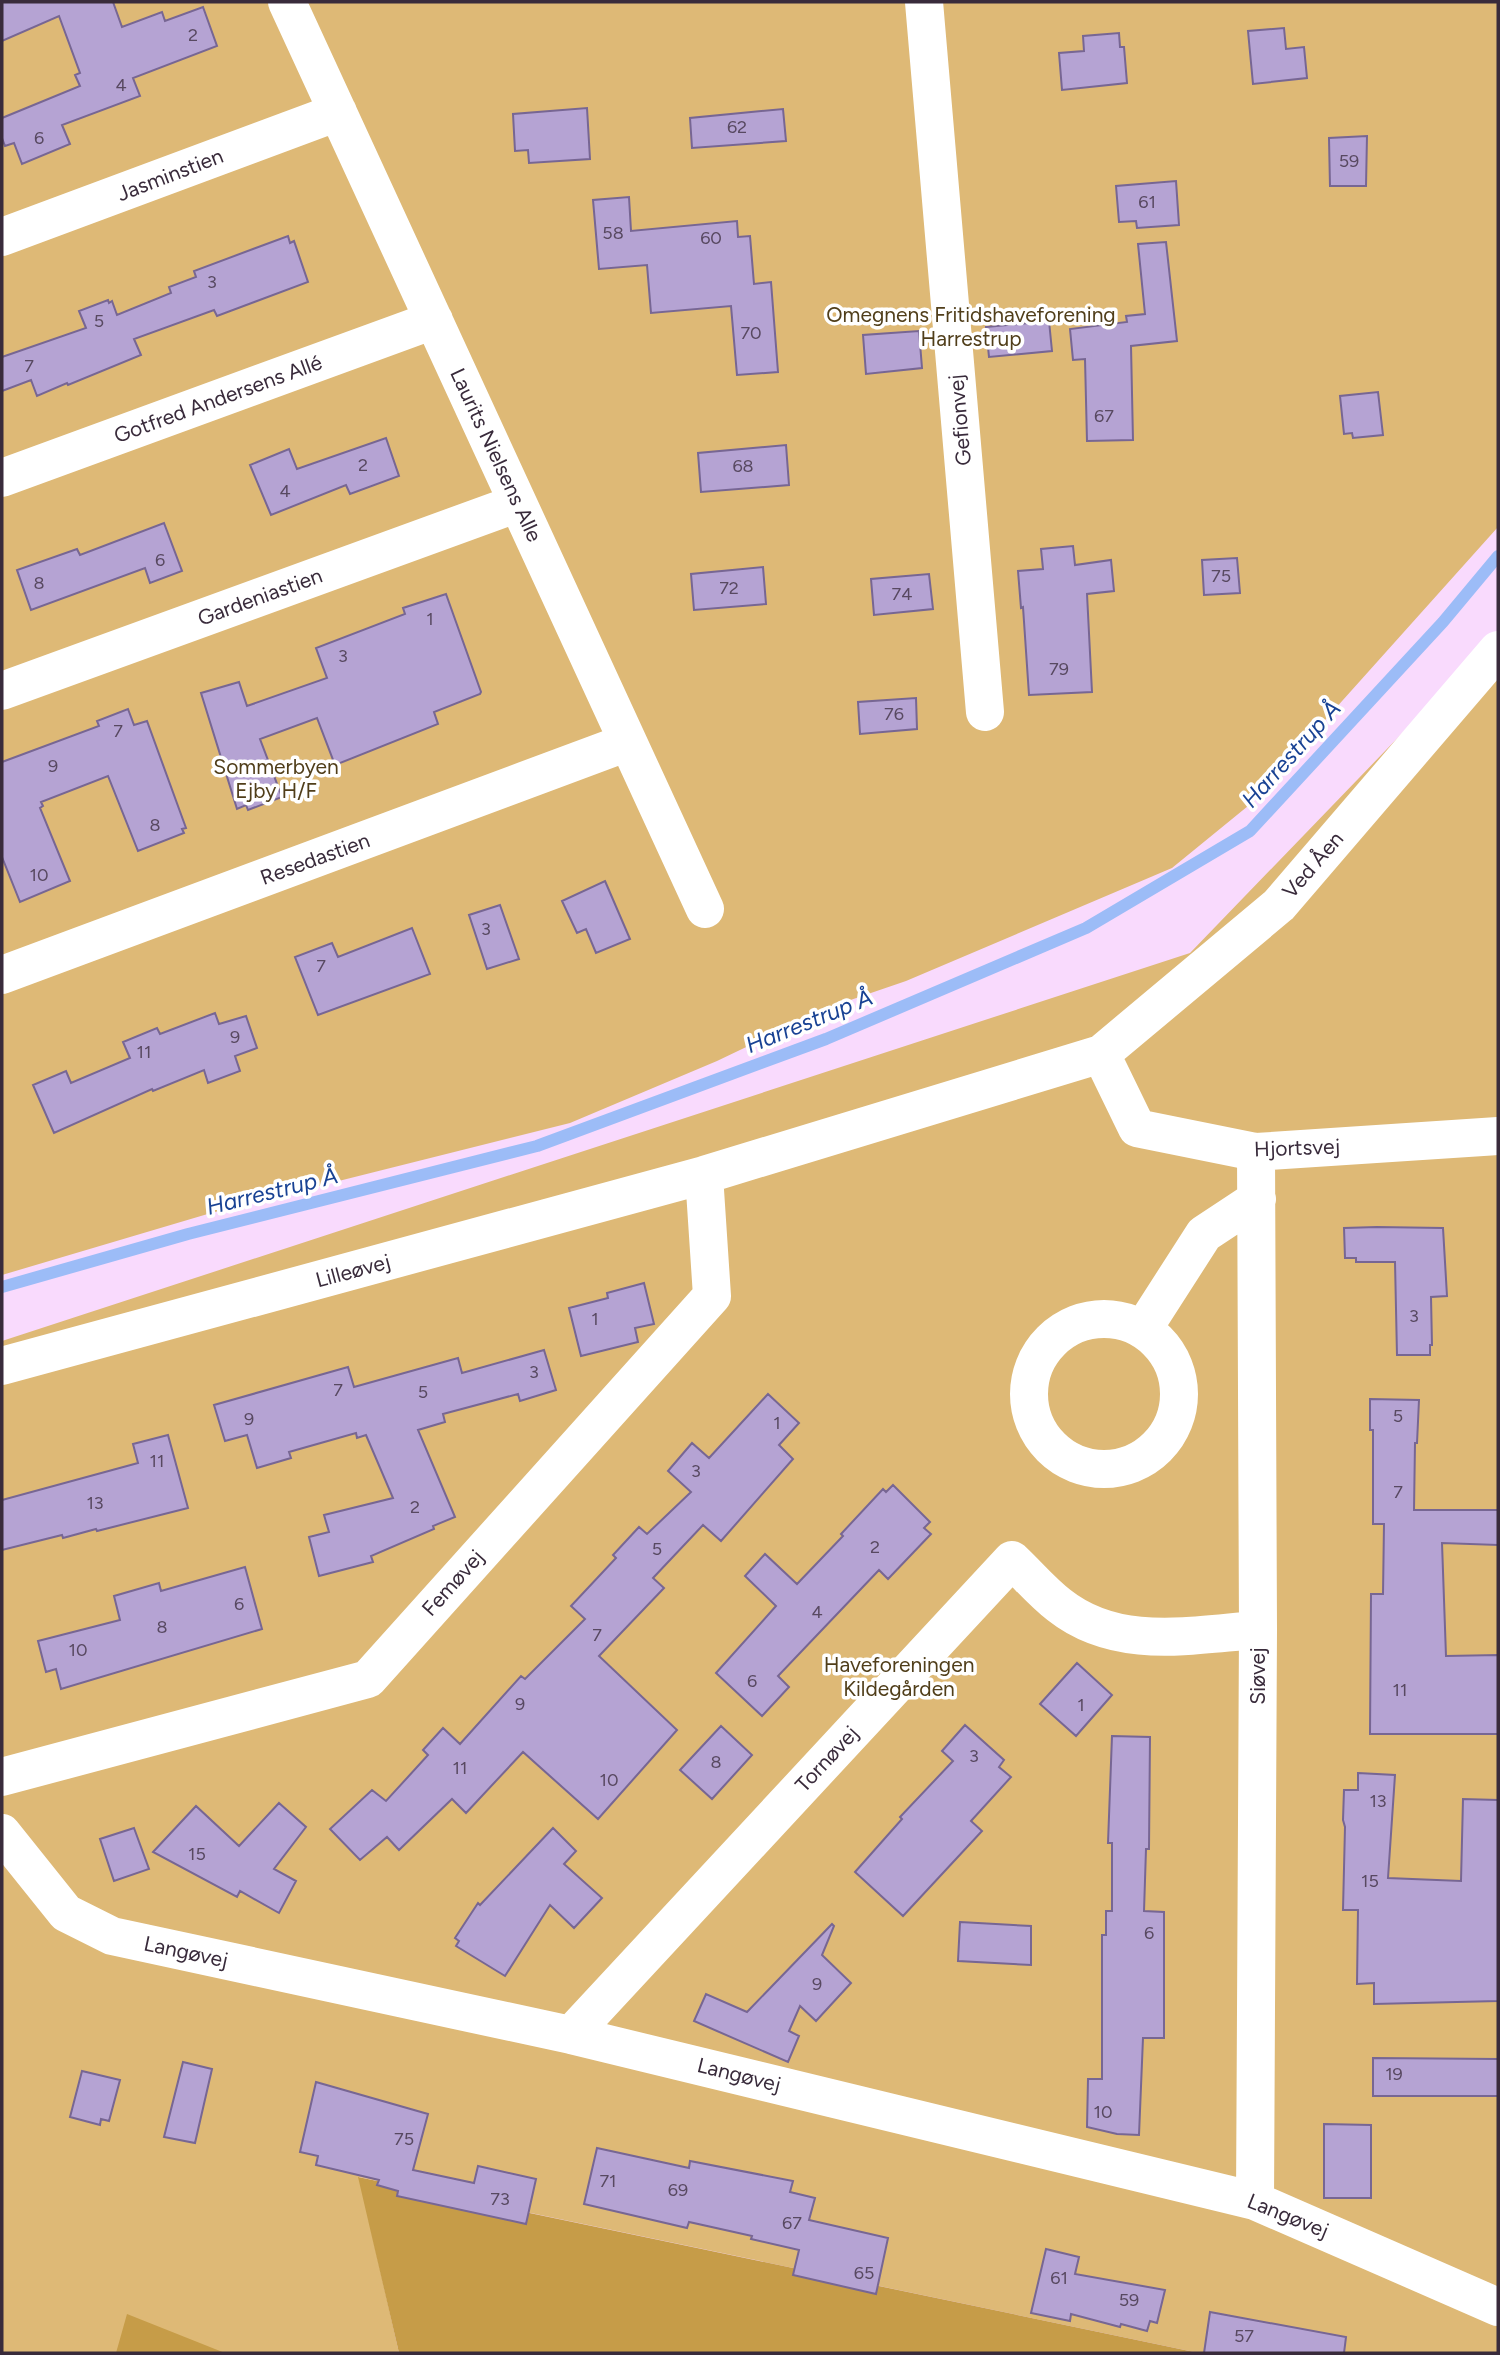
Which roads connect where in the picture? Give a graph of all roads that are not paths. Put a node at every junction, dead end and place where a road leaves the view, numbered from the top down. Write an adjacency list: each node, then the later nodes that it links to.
1 (287, 2): 3 (lane, Laurits Nielsens Alle)
2 (924, 2): 10 (lane, Gefionvej)
3 (338, 112): 4 (lane, Jasminstien); 5 (lane, Laurits Nielsens Alle)
4 (2, 237)
5 (434, 320): 6 (lane, Gotfred Andersens Allé); 7 (lane, Laurits Nielsens Alle)
6 (2, 478)
7 (518, 503): 9 (lane, Gardeniastien); 11 (lane, Laurits Nielsens Alle)
8 (1498, 650): 14 (lane, Ved Åen)
9 (2, 691)
10 (985, 712)
11 (628, 743): 12 (lane, Laurits Nielsens Alle); 13 (lane, Resedastien)
12 (705, 909)
13 (2, 975)
14 (1101, 1054): 16 (lane, Hjortsvej); 17 (lane, Lilleøvej)
15 (1498, 1136): 16 (lane, Hjortsvej)
16 (1256, 1152): 18 (lane, Siøvej)
17 (704, 1175): 20 (lane, Lilleøvej); 22 (lane, Femøvej)
18 (1256, 1199): 19 (lane); 21 (lane, Siøvej)
19 (1143, 1329)
20 (2, 1366)
21 (1258, 1630): 24 (lane, Tornøvej); 25 (lane, Siøvej)
22 (2, 1777)
23 (2, 1833): 24 (lane, Langøvej)
24 (571, 2035): 25 (lane, Langøvej)
25 (1255, 2201): 26 (lane, Langøvej)
26 (1498, 2307)

